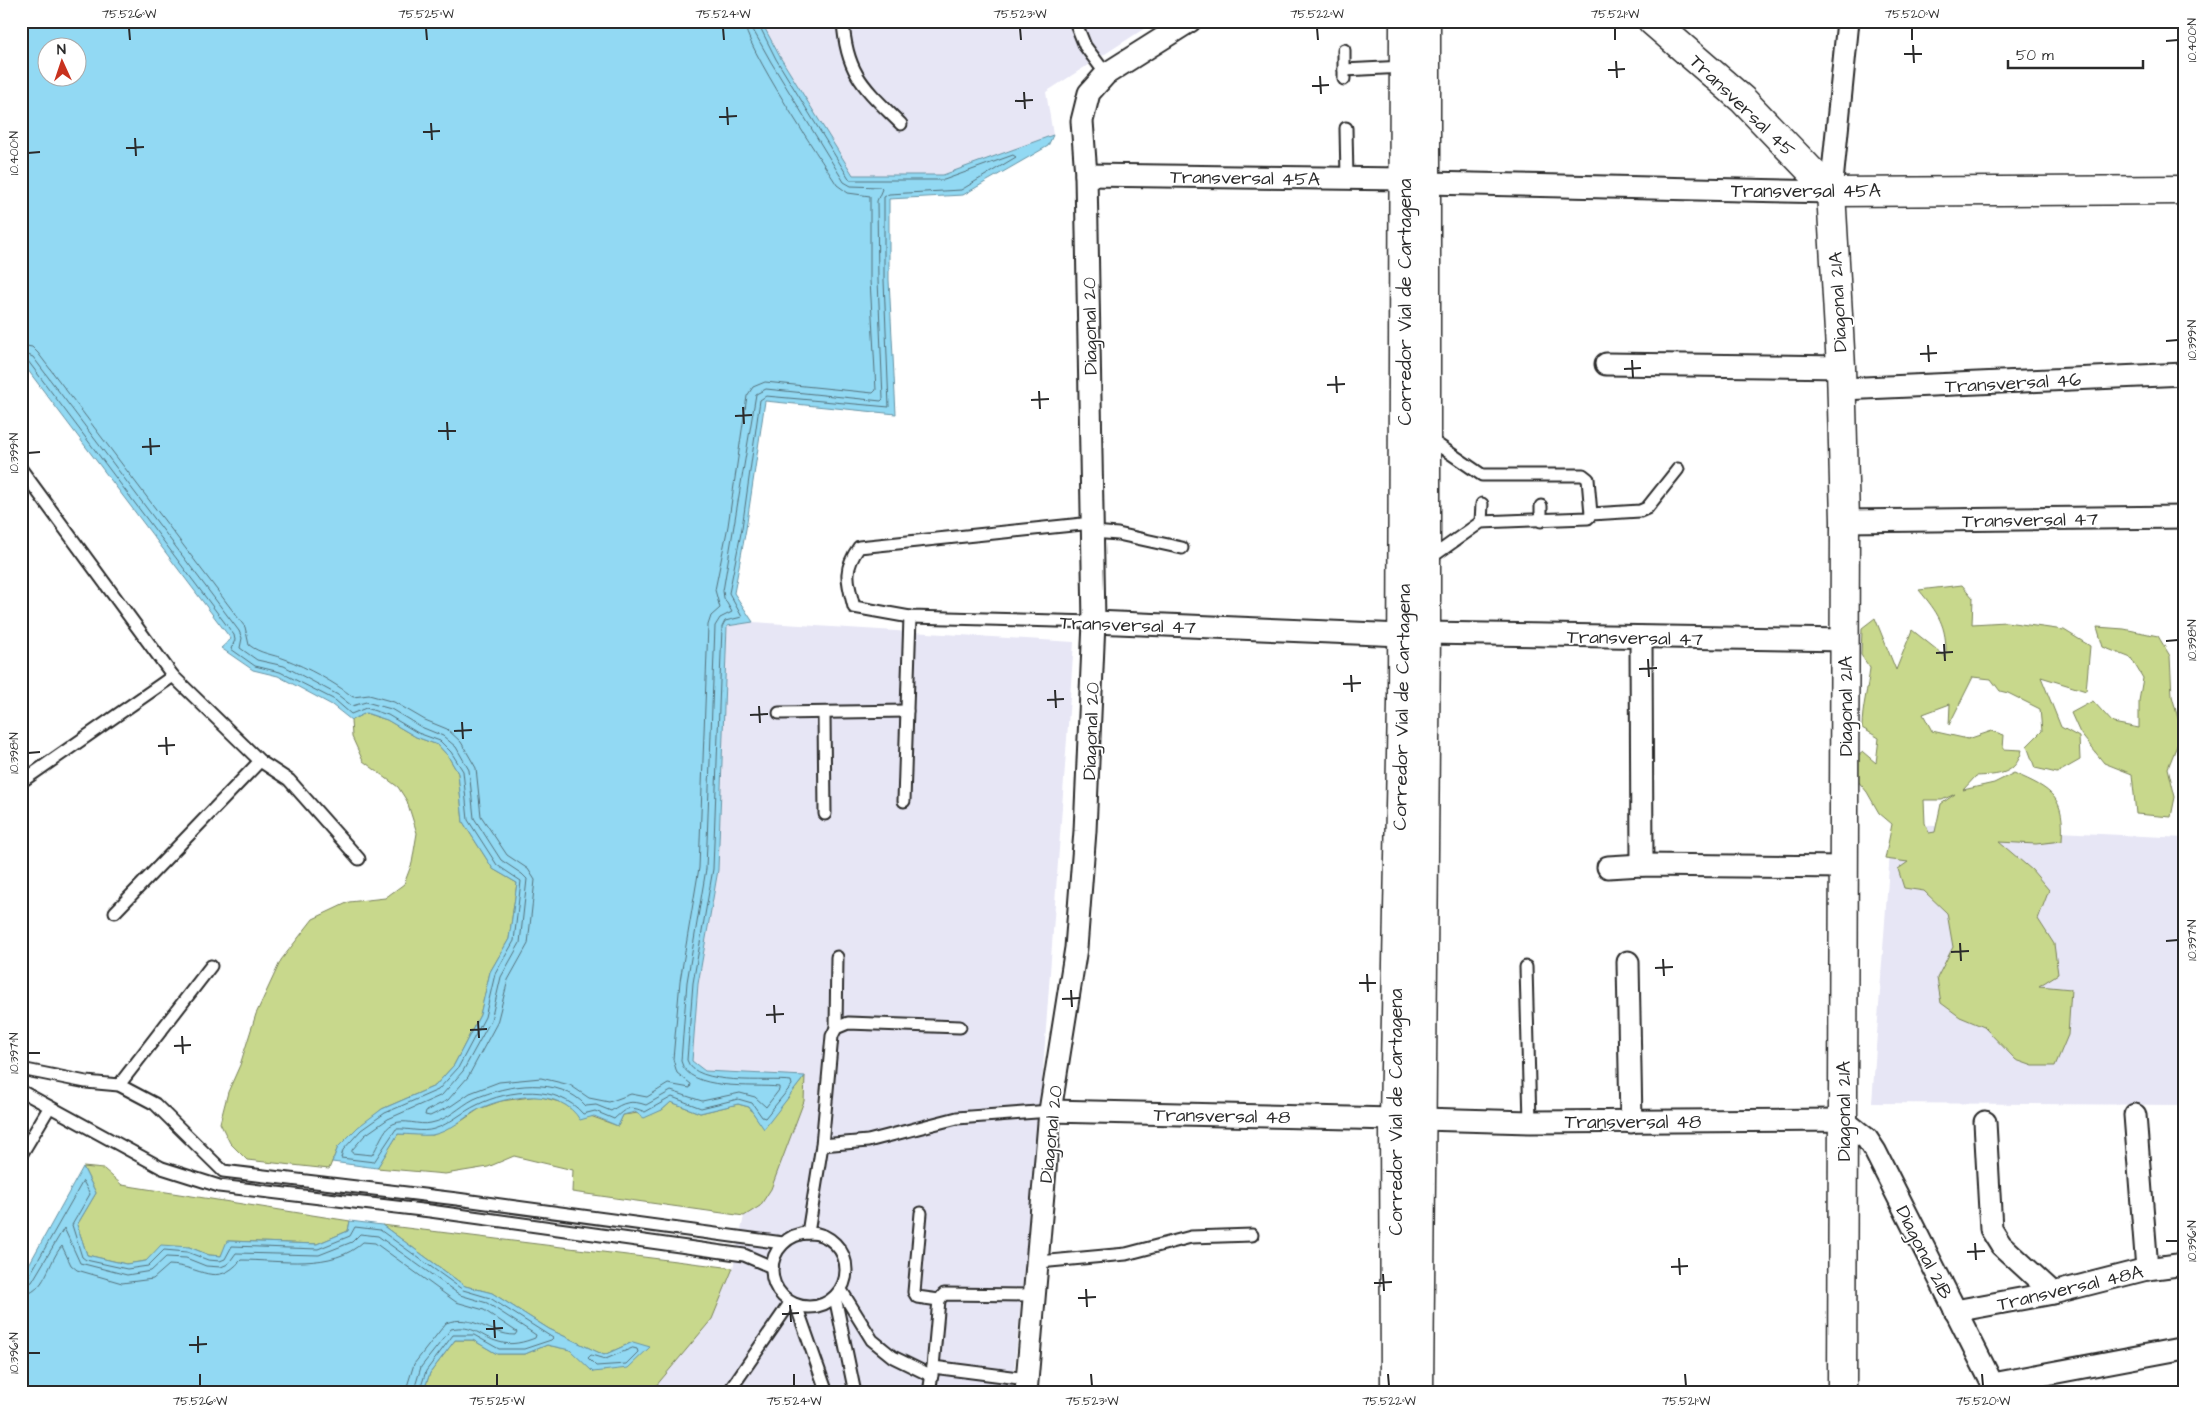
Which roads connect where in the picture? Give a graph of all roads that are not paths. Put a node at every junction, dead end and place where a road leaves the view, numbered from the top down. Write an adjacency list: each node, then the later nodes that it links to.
1 (844, 21): 11 (lane)
2 (1075, 21): 10 (lane)
3 (1190, 21): 10 (street, Diagonal 20)
4 (1404, 21): 9 (main road, Corredor Vial de Cartagena)
5 (1426, 21): 9 (main road, Corredor Vial de Cartagena)
6 (1652, 21): 17 (main road, Transversal 45)
7 (1848, 21): 17 (street, Diagonal 21A)
8 (1344, 50): 9 (lane)
9 (1415, 67): 15 (main road, Corredor Vial de Cartagena)
10 (1106, 74): 13 (street, Diagonal 20)
11 (901, 124)
12 (1346, 128): 14 (lane)
13 (1086, 175): 14 (street, Transversal 45A); 31 (street, Diagonal 20)
14 (1347, 179): 15 (street, Transversal 45A)
15 (1416, 181): 17 (street, Transversal 45A); 21 (main road, Corredor Vial de Cartagena)
16 (2185, 190): 17 (main road, Transversal 45A)
17 (1831, 192): 20 (main road, Diagonal 21A)
18 (1606, 364): 20 (street, Transversal 46)
19 (2185, 374): 20 (street, Transversal 46)
20 (1841, 378): 29 (main road, Diagonal 21A)
21 (1407, 437): 26 (lane); 33 (main road, Corredor Vial de Cartagena); 36 (main road, Corredor Vial de Cartagena)
22 (1678, 468): 26 (lane)
23 (21, 469): 39 (lane)
24 (1482, 504): 30 (lane)
25 (1541, 506): 28 (lane)
26 (1591, 514): 28 (lane)
27 (2185, 517): 29 (street, Transversal 47)
28 (1541, 521): 30 (lane)
29 (1846, 521): 38 (main road, Diagonal 21A)
30 (1482, 522): 33 (lane)
31 (1092, 528): 32 (lane); 34 (lane, Transversal 47); 35 (street, Diagonal 20)
32 (1182, 548)
33 (1425, 562): 36 (main road, Corredor Vial de Cartagena)
34 (910, 617): 35 (lane, Transversal 47); 40 (lane)
35 (1094, 622): 36 (street, Transversal 47); 62 (street, Diagonal 20)
36 (1414, 634): 37 (street, Transversal 47); 64 (main road, Corredor Vial de Cartagena); 65 (main road, Corredor Vial de Cartagena)
37 (1641, 637): 38 (street, Transversal 47); 48 (street)
38 (1845, 640): 50 (main road, Diagonal 21A)
39 (173, 676): 43 (lane); 44 (lane)
40 (907, 711): 41 (lane); 45 (lane)
41 (824, 712): 42 (lane); 46 (lane)
42 (779, 713)
43 (260, 761): 47 (lane); 51 (lane)
44 (21, 782)
45 (904, 801)
46 (825, 814)
47 (359, 859)
48 (1642, 865): 49 (street); 50 (street)
49 (1608, 867)
50 (1846, 867): 66 (main road, Diagonal 21A)
51 (115, 912)
52 (837, 957): 57 (lane)
53 (1628, 962): 68 (street)
54 (210, 966): 59 (lane)
55 (1526, 967): 67 (lane)
56 (960, 1027): 57 (lane)
57 (836, 1028): 70 (lane)
58 (21, 1069): 59 (lane)
59 (119, 1085): 75 (lane)
60 (21, 1091): 61 (lane)
61 (50, 1108): 71 (lane); 78 (lane)
62 (1050, 1111): 64 (street, Transversal 48); 70 (lane); 76 (street, Diagonal 20)
63 (2135, 1115): 79 (street)
64 (1394, 1119): 94 (main road, Corredor Vial de Cartagena)
65 (1422, 1119): 67 (street, Transversal 48); 95 (main road, Corredor Vial de Cartagena)
66 (1843, 1120): 68 (street, Transversal 48); 85 (street, Diagonal 21B); 96 (main road, Diagonal 21A)
67 (1530, 1122): 68 (street, Transversal 48)
68 (1632, 1122)
69 (1985, 1122): 80 (street)
70 (822, 1146): 73 (lane)
71 (21, 1155)
72 (921, 1213): 83 (lane)
73 (808, 1233): 75 (lane); 81 (lane)
74 (1252, 1235): 76 (lane)
75 (783, 1243): 78 (lane)
76 (1039, 1262): 82 (street, Diagonal 20)
77 (2185, 1264): 79 (street, Transversal 48A)
78 (772, 1267): 84 (lane)
79 (2147, 1269): 80 (street, Transversal 48A)
80 (2053, 1292): 85 (street, Transversal 48A)
81 (838, 1293): 84 (lane); 87 (lane); 92 (lane)
82 (1034, 1295): 83 (lane); 88 (street, Diagonal 20)
83 (939, 1300): 87 (lane)
84 (793, 1304): 90 (lane); 91 (lane)
85 (1955, 1312): 89 (street, Diagonal 21B)
86 (2185, 1348): 89 (street)
87 (932, 1372): 88 (lane); 93 (lane)
88 (1027, 1386)
89 (1995, 1388)
90 (728, 1393)
91 (827, 1393)
92 (855, 1393)
93 (929, 1393)
94 (1395, 1393)
95 (1419, 1393)
96 (1842, 1393)

